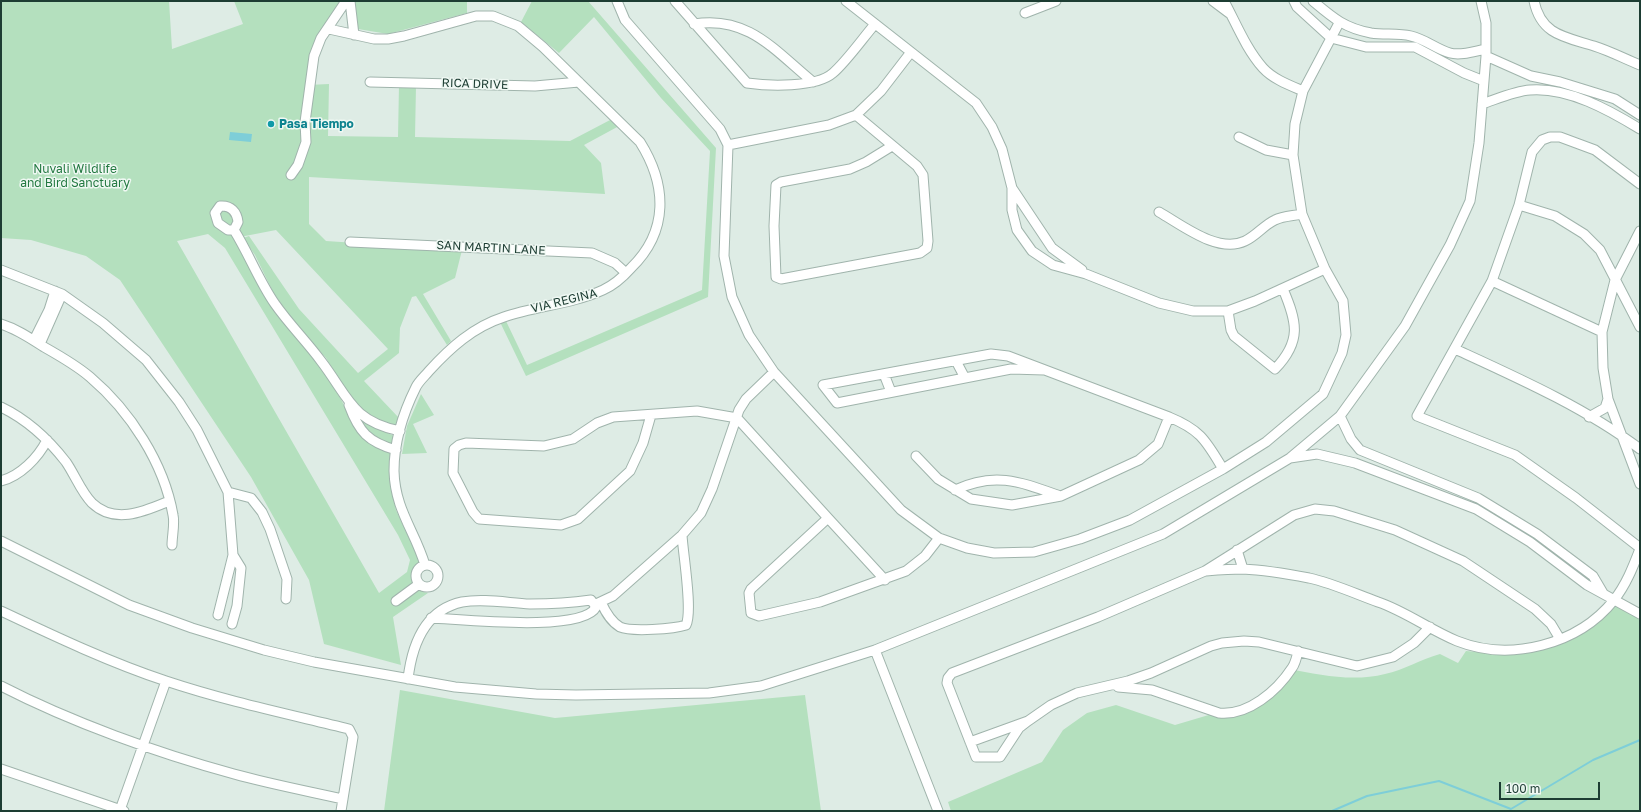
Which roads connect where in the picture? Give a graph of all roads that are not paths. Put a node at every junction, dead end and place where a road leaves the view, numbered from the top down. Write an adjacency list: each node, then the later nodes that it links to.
1 (346, 1): 18 (street)
2 (350, 1): 19 (street)
3 (617, 1): 38 (street)
4 (675, 1): 16 (street)
5 (846, 1): 17 (street)
6 (1056, 1): 13 (street)
7 (1213, 1): 14 (street)
8 (1224, 1): 14 (street)
9 (1294, 1): 20 (street)
10 (1313, 1): 15 (street)
11 (1481, 1): 22 (street)
12 (1534, 1): 23 (street)
13 (1024, 13)
14 (1232, 16): 30 (street)
15 (1339, 23): 20 (street); 22 (street)
16 (694, 24): 28 (street); 28 (street)
17 (875, 24): 21 (street); 28 (street)
18 (328, 29): 19 (street, VIA REGINA); 41 (street)
19 (354, 35): 27 (street, VIA REGINA)
20 (1331, 38): 25 (street); 30 (street)
21 (911, 52): 34 (street); 43 (street)
22 (1486, 53): 24 (street); 25 (street)
23 (1640, 65)
24 (1532, 76): 29 (street); 31 (street)
25 (1484, 81): 32 (street)
26 (370, 82): 27 (street, RICA DRIVE)
27 (579, 82): 52 (street, VIA REGINA)
28 (813, 82)
29 (1530, 90): 32 (street); 33 (street)
30 (1303, 91): 40 (street)
31 (1615, 99): 33 (street); 35 (street)
32 (1482, 104): 74 (street)
33 (1610, 110): 36 (street)
34 (856, 115): 38 (street); 39 (street)
35 (1640, 115)
36 (1640, 129)
37 (1239, 137): 40 (street)
38 (728, 145): 66 (street)
39 (892, 146): 39 (street)
40 (1293, 155): 46 (street)
41 (291, 175)
42 (1640, 184): 44 (street)
43 (1012, 188): 53 (street); 53 (street)
44 (1519, 205): 54 (street); 55 (street)
45 (1158, 212): 46 (street)
46 (1302, 214): 50 (street)
47 (234, 230): 71 (street)
48 (1640, 231): 54 (street)
49 (350, 242): 52 (street, SAN MARTIN LANE)
50 (1326, 269): 56 (street); 87 (street)
51 (1, 270): 57 (street)
52 (626, 273): 78 (street, VIA REGINA)
53 (1086, 274): 58 (street)
54 (1615, 280): 60 (street); 61 (street)
55 (1492, 281): 61 (street); 63 (street)
56 (1283, 289): 58 (street); 58 (street)
57 (58, 292): 62 (street); 93 (street)
58 (1228, 311)
59 (1, 324): 62 (street)
60 (1640, 327)
61 (1602, 332): 70 (street)
62 (37, 342): 96 (street)
63 (1455, 348): 75 (street); 102 (street)
64 (956, 361): 65 (street); 67 (street); 68 (street)
65 (1044, 370): 68 (street); 76 (street)
66 (774, 372): 77 (street); 99 (street)
67 (884, 374): 69 (street); 69 (street)
68 (965, 378): 69 (street)
69 (892, 392)
70 (1608, 399): 75 (street); 79 (street)
71 (347, 400): 78 (street); 82 (street)
72 (1, 407): 80 (street)
73 (652, 415): 73 (street); 77 (street)
74 (1340, 416): 83 (street); 85 (street)
75 (1589, 416): 79 (street)
76 (1169, 417): 87 (street); 94 (street)
77 (737, 418): 97 (street); 98 (street)
78 (400, 431): 82 (street, VIA REGINA)
79 (1621, 434): 81 (street); 88 (street)
80 (47, 440): 89 (street); 96 (street)
81 (1640, 449)
82 (396, 450): 105 (street, VIA REGINA)
83 (1360, 450): 86 (street); 91 (street)
84 (916, 456): 92 (street)
85 (1290, 458): 86 (street); 122 (street)
86 (1355, 464): 95 (street)
87 (1224, 469): 99 (street)
88 (1640, 478): 90 (street)
89 (1, 481)
90 (1640, 484)
91 (1453, 488): 95 (street); 110 (street)
92 (956, 490): 94 (street); 94 (street)
93 (228, 492): 104 (street); 111 (street)
94 (1061, 496)
95 (1448, 498): 110 (street)
96 (169, 501): 101 (street)
97 (828, 518): 108 (street); 108 (street)
98 (682, 535): 114 (street); 114 (street)
99 (939, 538): 108 (street)
100 (1, 541): 125 (street)
101 (172, 546)
102 (1640, 549): 112 (street)
103 (1237, 550): 106 (street); 107 (street); 121 (street)
104 (233, 554): 117 (street); 119 (street)
105 (425, 565): 109 (street); 109 (street)
106 (1243, 569): 107 (street); 120 (street)
107 (1204, 571): 131 (street)
108 (885, 580)
109 (419, 584): 113 (street)
110 (1604, 593): 112 (street)
111 (286, 599)
112 (1614, 600): 116 (street); 121 (street)
113 (396, 602)
114 (598, 603): 118 (street); 118 (street)
115 (1, 611): 126 (street)
116 (1640, 614)
117 (218, 615)
118 (431, 618): 125 (street)
119 (232, 624)
120 (1430, 627): 121 (street); 123 (street)
121 (1560, 639)
122 (875, 650): 125 (street); 137 (street)
123 (1298, 651): 124 (street); 129 (street)
124 (1151, 673): 128 (street); 129 (street)
125 (408, 679)
126 (166, 681): 132 (street); 134 (street)
127 (1, 686): 132 (street)
128 (1104, 687): 129 (street); 130 (street)
129 (1152, 690)
130 (1028, 721): 131 (street); 131 (street)
131 (970, 742)
132 (143, 745): 134 (street); 135 (street)
133 (1, 768): 135 (street)
134 (343, 799): 136 (street)
135 (122, 810)
136 (342, 811)
137 (938, 811)

